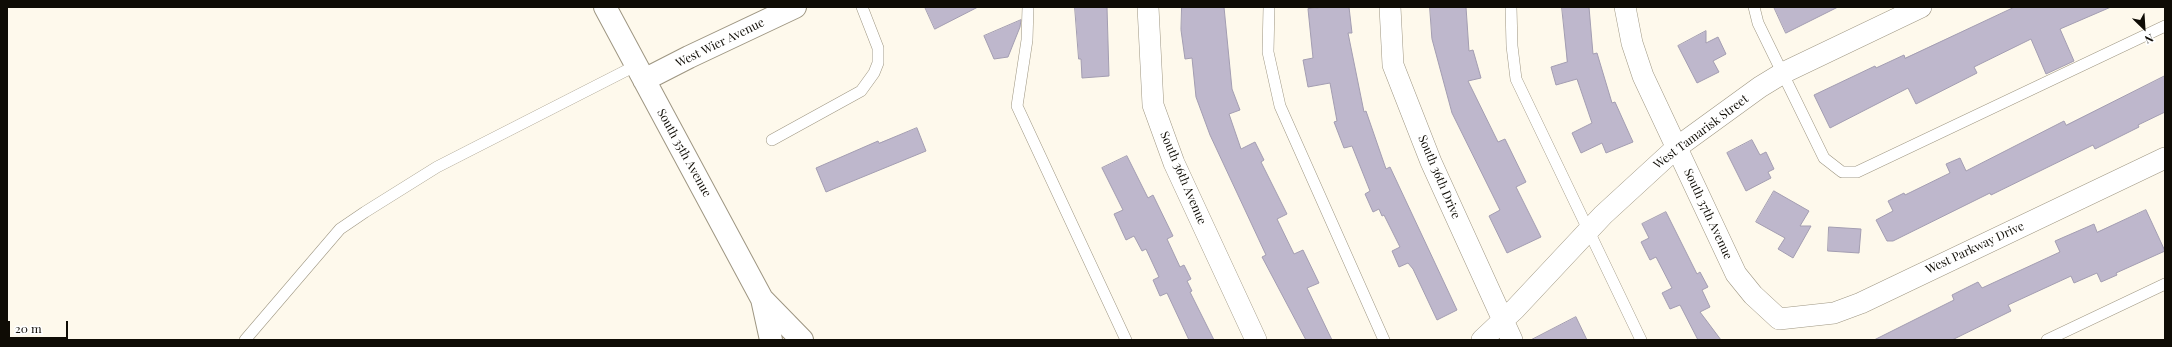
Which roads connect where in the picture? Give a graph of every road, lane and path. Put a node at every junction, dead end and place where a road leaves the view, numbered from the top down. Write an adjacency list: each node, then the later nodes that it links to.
1 (605, 7): 13 (main road, South 35th Avenue)
2 (862, 7): 15 (lane)
3 (1028, 7): 26 (lane)
4 (1148, 7): 27 (street, South 36th Avenue)
5 (1270, 7): 28 (lane)
6 (1390, 7): 22 (street, South 36th Drive)
7 (1512, 7): 18 (lane)
8 (1625, 7): 16 (street, South 37th Avenue)
9 (1754, 7): 14 (lane)
10 (1921, 7): 14 (street, West Tamarisk Street)
11 (785, 9): 13 (main road, West Wier Avenue)
12 (2165, 26): 14 (lane)
13 (641, 72): 20 (main road, South 35th Avenue); 23 (lane)
14 (1784, 73): 16 (street, West Tamarisk Street)
15 (772, 140)
16 (1676, 148): 18 (street, West Tamarisk Street); 21 (street, South 37th Avenue)
17 (2165, 158): 21 (street, West Parkway Drive)
18 (1589, 231): 22 (street, West Tamarisk Street); 31 (lane)
19 (2165, 284): 32 (lane)
20 (762, 298): 24 (main road, South 35th Avenue); 25 (main road, South 35th Avenue)
21 (1779, 319)
22 (1503, 320): 29 (street, West Tamarisk Street); 30 (street, South 36th Drive)
23 (245, 340)
24 (771, 340)
25 (802, 340)
26 (1126, 340)
27 (1256, 340)
28 (1384, 340)
29 (1482, 340)
30 (1512, 340)
31 (1641, 340)
32 (2047, 340)

